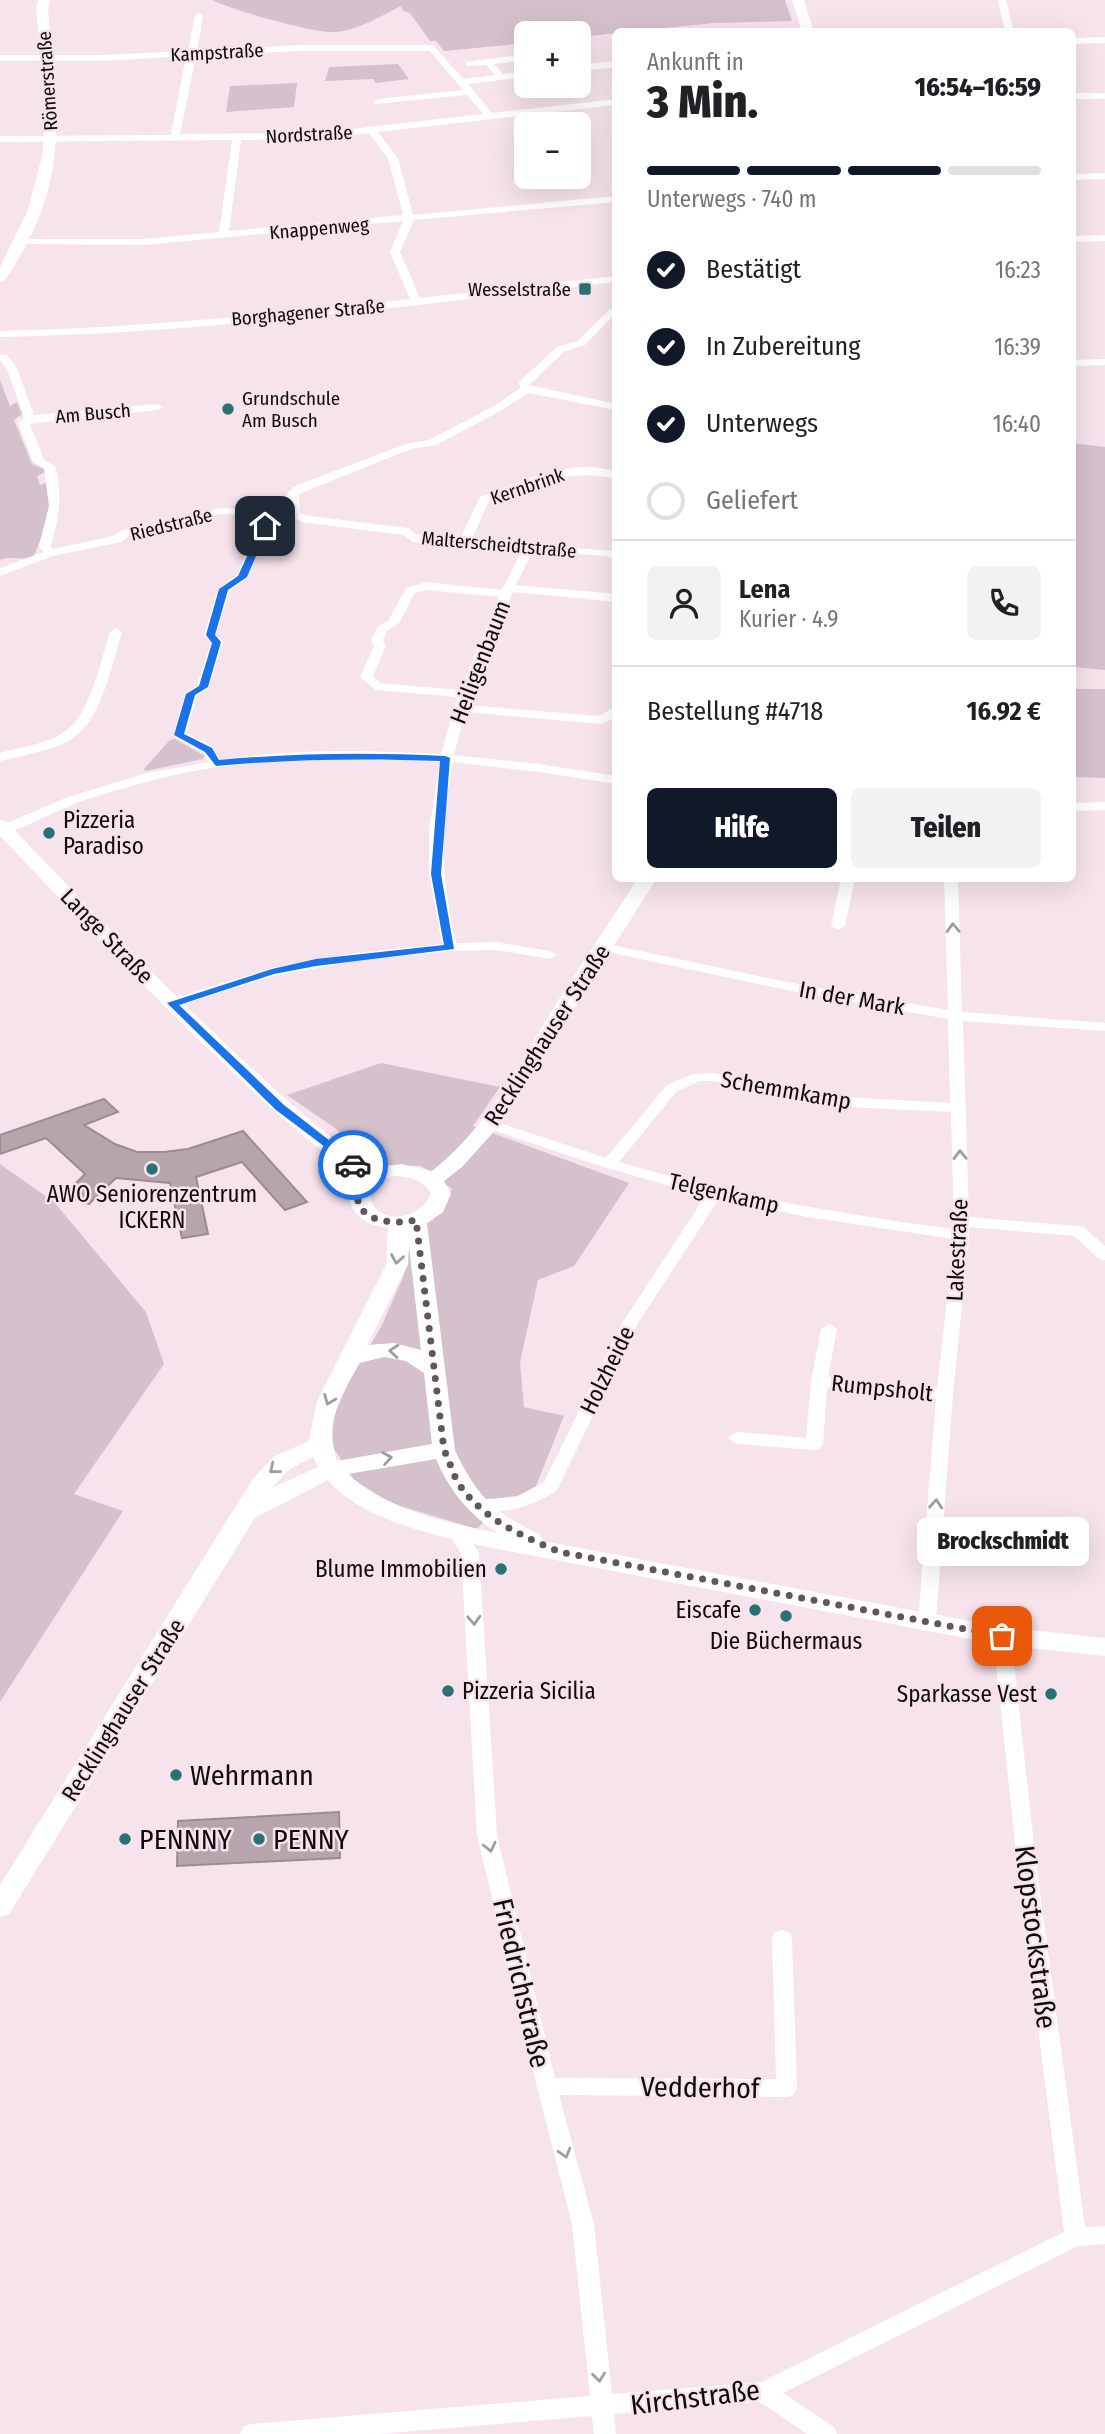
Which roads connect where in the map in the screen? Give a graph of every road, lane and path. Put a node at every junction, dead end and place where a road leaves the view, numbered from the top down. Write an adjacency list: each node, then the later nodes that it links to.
1 (44, 0): 10 (main road, Römerstraße)
2 (798, 0): 5 (main road)
3 (1002, 0): 6 (street)
4 (199, 16): 9 (street)
5 (807, 28)
6 (1009, 28)
7 (1105, 40): 8 (street)
8 (1076, 41)
9 (191, 54): 10 (street, Kampstraße); 19 (street, Kampstraße); 28 (street)
10 (46, 57): 11 (street, Kampstraße); 29 (main road, Römerstraße)
11 (0, 58)
12 (514, 59): 13 (street)
13 (488, 62): 14 (street); 18 (street)
14 (469, 64)
15 (612, 64): 16 (street)
16 (591, 67)
17 (514, 76): 18 (street)
18 (501, 77): 19 (street)
19 (462, 82): 20 (street)
20 (469, 92): 23 (street); 25 (street)
21 (1076, 96): 22 (street)
22 (1105, 96)
23 (378, 102)
24 (611, 103): 25 (street, Nordstraße)
25 (490, 117): 26 (street, Nordstraße)
26 (372, 130): 27 (street, Nordstraße); 34 (street)
27 (237, 136): 28 (street, Nordstraße); 35 (street)
28 (175, 137): 29 (street, Nordstraße)
29 (51, 138): 30 (street, Nordstraße); 38 (main road, Römerstraße)
30 (0, 139)
31 (1105, 176): 32 (street)
32 (1076, 177)
33 (612, 200): 34 (street, Knappenweg)
34 (409, 220): 35 (street, Knappenweg); 41 (street)
35 (223, 236): 38 (street, Knappenweg)
36 (1105, 237): 37 (street)
37 (1076, 239)
38 (21, 242): 39 (main road, Römerstraße)
39 (0, 277)
40 (612, 279): 41 (street, Borghagener Straße)
41 (417, 303): 45 (street, Borghagener Straße)
42 (612, 311): 43 (street)
43 (599, 325): 44 (street); 49 (street)
44 (612, 328)
45 (0, 334)
46 (3, 356): 52 (street, Am Busch)
47 (1105, 362): 48 (street)
48 (1076, 363)
49 (526, 389): 50 (street); 54 (street, Malterscheidtstraße)
50 (612, 406)
51 (157, 407): 52 (street, Am Busch)
52 (30, 419): 56 (street, Am Busch)
53 (612, 473): 54 (street, Kernbrink)
54 (464, 544): 55 (street, Malterscheidtstraße)
55 (529, 547): 57 (street, Malterscheidtstraße); 59 (street, Heiligenbaum)
56 (50, 553): 58 (street, Riedstraße); 67 (street, Riedstraße)
57 (612, 554)
58 (0, 572)
59 (507, 591): 60 (street); 62 (street, Heiligenbaum); 62 (street)
60 (612, 597)
61 (116, 632): 65 (street)
62 (464, 694): 63 (street, Heiligenbaum)
63 (460, 708): 64 (street); 66 (street, Heiligenbaum)
64 (612, 715)
65 (0, 757)
66 (445, 758): 67 (street); 68 (street); 76 (street, Heiligenbaum)
67 (216, 763): 71 (street)
68 (612, 779)
69 (1105, 806): 70 (street)
70 (1076, 807)
71 (2, 828): 79 (main road, Lange Straße)
72 (645, 882): 77 (main road, Recklinghauser Straße)
73 (847, 882): 75 (street)
74 (951, 882): 80 (street, Lakestraße, one-way to 74)
75 (838, 926)
76 (450, 947): 78 (street); 79 (street)
77 (603, 947): 80 (street, In der Mark); 83 (main road, Recklinghauser Straße)
78 (550, 955)
79 (172, 1003): 85 (main road, Lange Straße)
80 (956, 1016): 81 (street, In der Mark); 82 (street, Lakestraße)
81 (1105, 1027)
82 (959, 1108): 84 (street, Schemmkamp); 89 (street, Lakestraße, one-way to 82)
83 (492, 1125): 84 (street, Telgenkamp); 86 (main road, Recklinghauser Straße)
84 (609, 1164): 87 (street, Telgenkamp)
85 (371, 1177): 86 (main road); 88 (main road)
86 (433, 1180): 88 (main road)
87 (715, 1193): 89 (street, Telgenkamp); 100 (street, Holzheide)
88 (408, 1222): 92 (main road, one-way to 92); 93 (main road)
89 (962, 1228): 90 (street, Telgenkamp); 95 (street, Lakestraße)
90 (1105, 1255)
91 (829, 1329): 94 (street, Rumpsholt)
92 (349, 1358): 93 (main road, one-way to 92); 97 (main road, one-way to 97)
93 (435, 1371): 98 (main road)
94 (819, 1381): 95 (street, Rumpsholt); 96 (street, Rumpsholt)
95 (945, 1394): 104 (street, Lakestraße, one-way to 95)
96 (738, 1438)
97 (320, 1445): 99 (main road); 101 (main road, Recklinghauser Straße, one-way to 101)
98 (444, 1450): 99 (main road, Recklinghauser Straße, one-way to 98); 100 (main road)
99 (330, 1470): 101 (main road, Recklinghauser Straße); 102 (main road)
100 (477, 1504): 103 (main road)
101 (246, 1513): 107 (main road, Recklinghauser Straße)
102 (456, 1532): 103 (main road); 109 (street, Friedrichstraße, one-way to 109)
103 (560, 1552): 104 (main road)
104 (927, 1621): 105 (main road)
105 (1002, 1636): 106 (main road); 111 (street, Klopstockstraße)
106 (1105, 1647)
107 (0, 1907)
108 (782, 1938): 109 (street, Vedderhof)
109 (547, 2087): 113 (street, Friedrichstraße, one-way to 113)
110 (1105, 2235): 111 (street, Kirchstraße)
111 (1076, 2237): 112 (street, Kirchstraße)
112 (763, 2392): 113 (street, Kirchstraße); 116 (street)
113 (602, 2407): 114 (street, Kirchstraße); 115 (street, Friedrichstraße)
114 (251, 2434)
115 (605, 2434)
116 (826, 2434)

